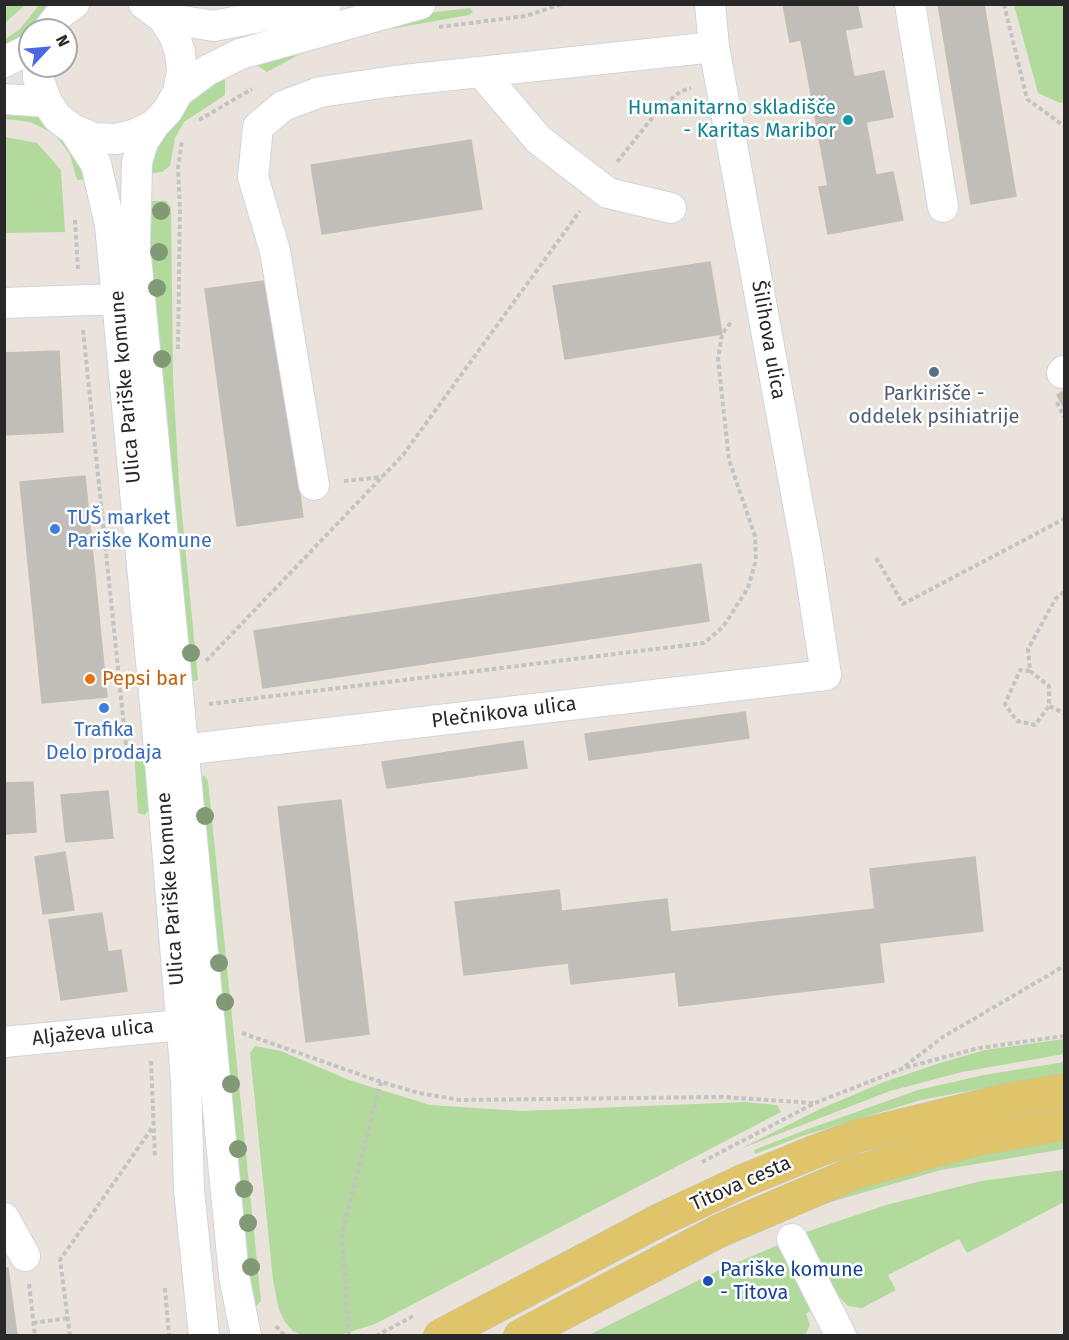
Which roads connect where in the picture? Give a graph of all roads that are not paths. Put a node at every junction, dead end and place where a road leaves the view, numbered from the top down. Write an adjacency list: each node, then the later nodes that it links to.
1 (326, 4): 5 (street)
2 (420, 4): 11 (street)
3 (710, 4): 6 (street, Šilihova ulica)
4 (910, 4): 16 (street)
5 (154, 11): 11 (street)
6 (714, 47): 9 (street); 21 (street, Šilihova ulica)
7 (18, 55): 8 (street)
8 (4, 62)
9 (481, 72): 17 (street); 20 (street)
10 (38, 78): 13 (street)
11 (178, 92): 14 (street)
12 (4, 99): 13 (street)
13 (47, 102): 15 (street)
14 (154, 124): 15 (street); 22 (street)
15 (74, 130): 18 (street, Ulica Pariške komune)
16 (943, 207)
17 (671, 208)
18 (117, 299): 19 (street); 23 (street, Ulica Pariške komune)
19 (4, 303)
20 (314, 485)
21 (826, 675): 22 (street, Plečnikova ulica)
22 (182, 750): 31 (street)
23 (181, 1024): 24 (street, Aljaževa ulica); 30 (street, Ulica Pariške komune)
24 (4, 1042)
25 (1065, 1090): 32 (main road, Titova cesta)
26 (1065, 1124): 33 (main road, Titova cesta)
27 (4, 1218): 29 (street)
28 (792, 1239): 34 (street)
29 (25, 1256)
30 (204, 1335)
31 (246, 1335)
32 (440, 1335)
33 (520, 1335)
34 (841, 1335)

